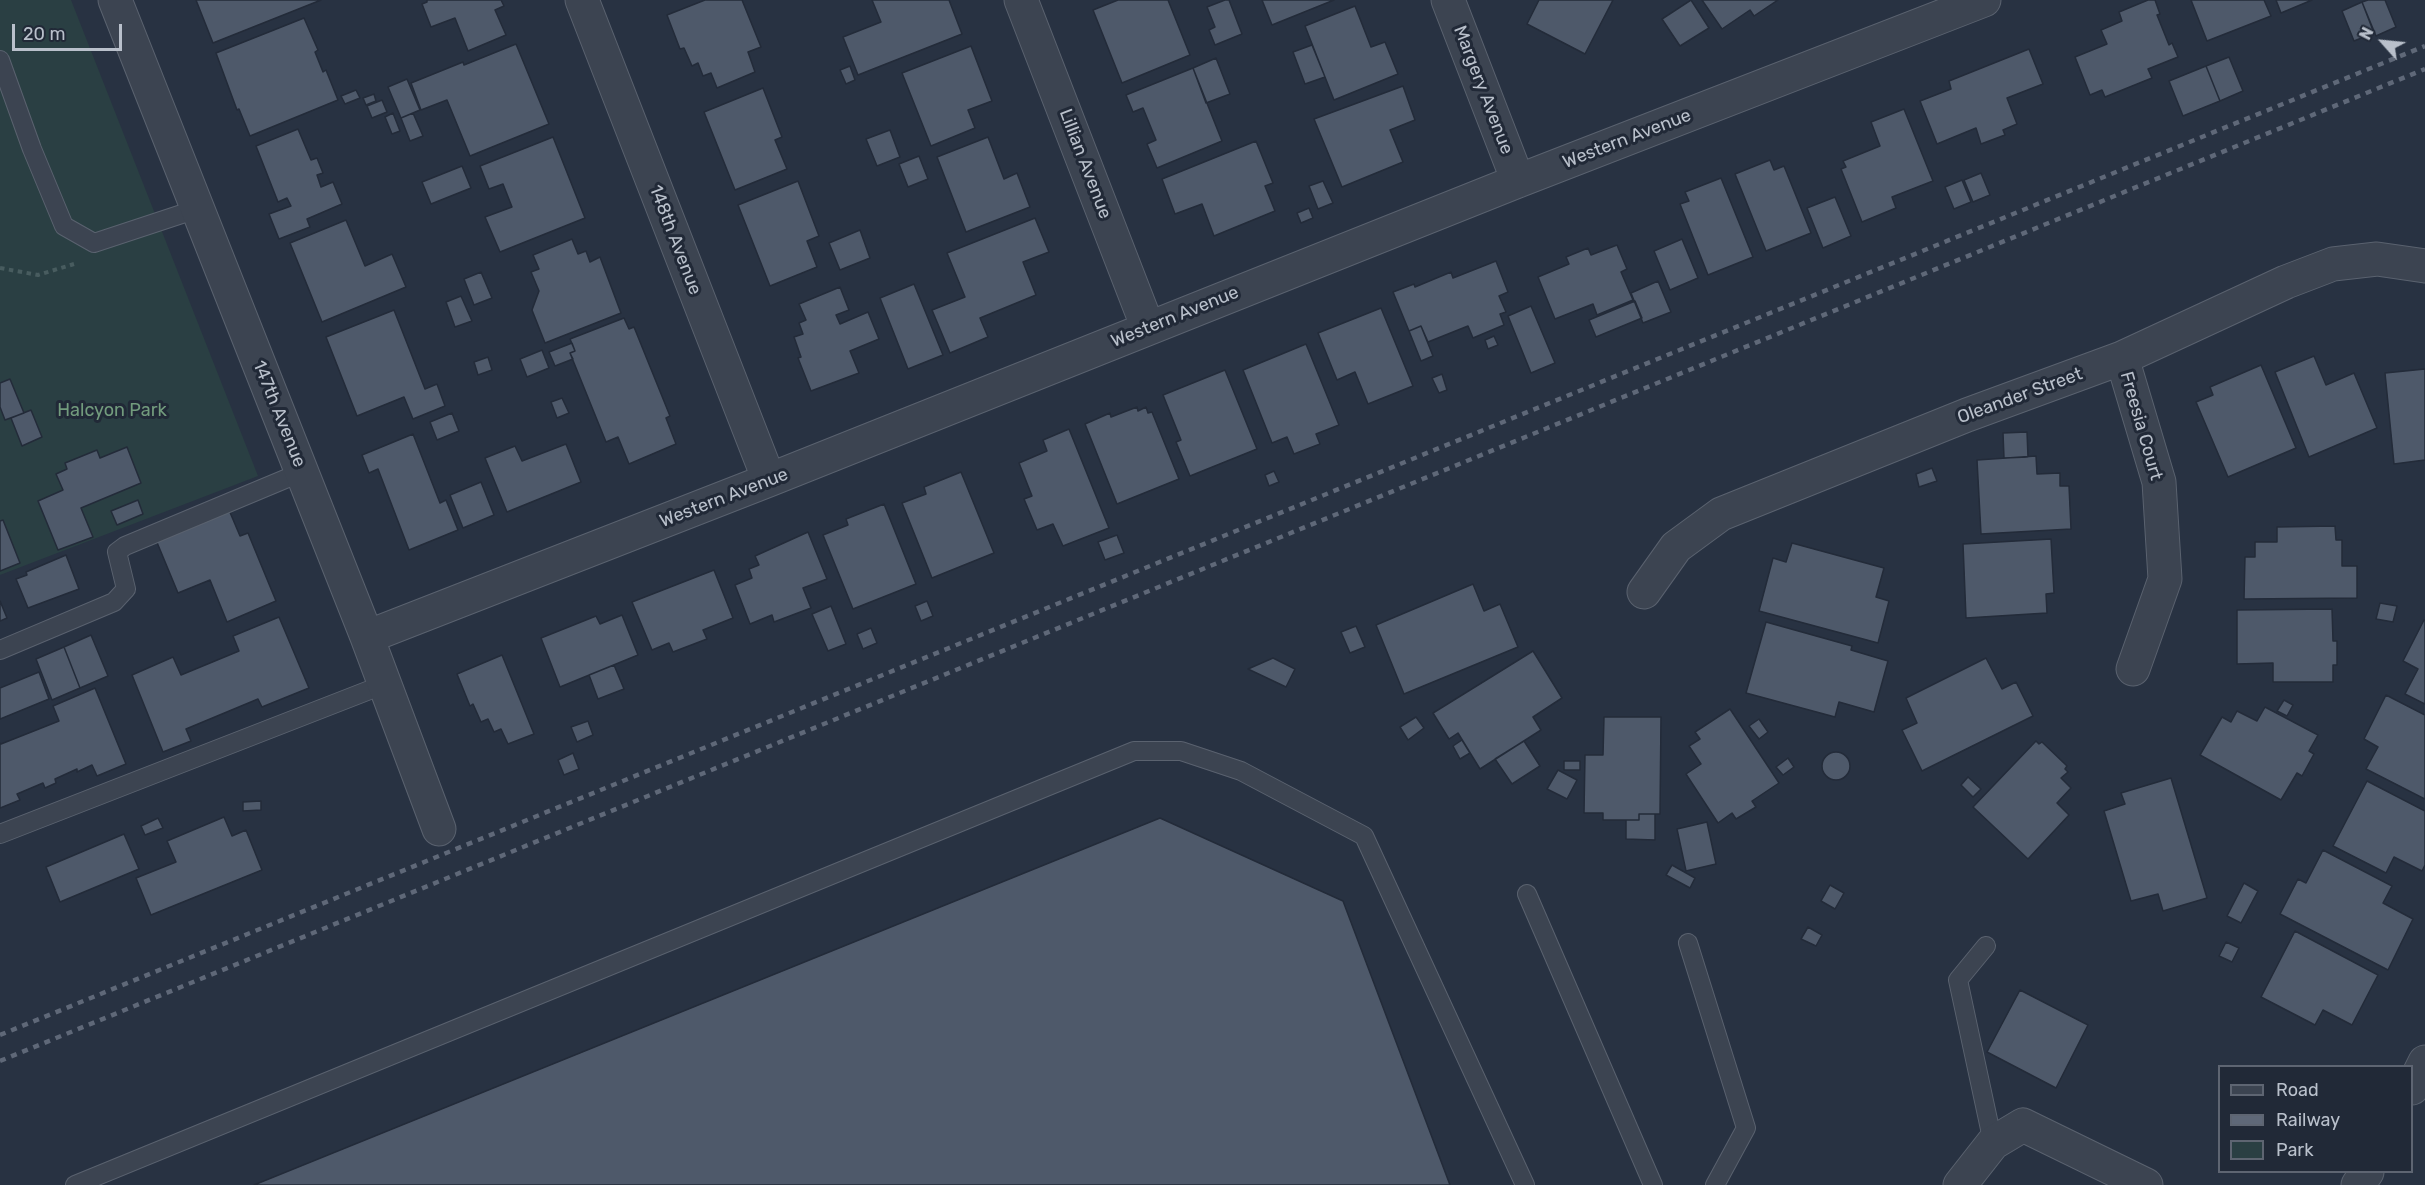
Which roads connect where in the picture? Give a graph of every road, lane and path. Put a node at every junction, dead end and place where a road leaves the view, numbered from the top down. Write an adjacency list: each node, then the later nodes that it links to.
1 (115, 0): 9 (street, 147th Avenue)
2 (582, 0): 16 (street, 148th Avenue)
3 (1021, 0): 13 (street, Lillian Avenue)
4 (1448, 0): 8 (street, Margery Avenue)
5 (1984, 0): 6 (street, Western Avenue)
6 (1939, 9): 8 (street, Western Avenue)
7 (0, 60): 9 (lane)
8 (1518, 181): 13 (street, Western Avenue)
9 (197, 209): 15 (street, 147th Avenue)
10 (79, 262): 12 (path)
11 (2425, 266): 14 (street, Oleander Street)
12 (0, 268)
13 (1148, 328): 16 (street, Western Avenue)
14 (2122, 358): 17 (street, Oleander Street); 20 (street, Freesia Court)
15 (302, 471): 18 (street, 147th Avenue); 19 (lane)
16 (769, 480): 18 (street, Western Avenue)
17 (1644, 592)
18 (367, 637): 21 (street, 147th Avenue)
19 (0, 650)
20 (2133, 669)
21 (385, 684): 22 (street, 147th Avenue); 23 (lane)
22 (439, 829)
23 (0, 834)
24 (1527, 894): 32 (lane)
25 (1688, 943): 33 (lane)
26 (1986, 946): 29 (lane)
27 (2425, 1062): 28 (street)
28 (2413, 1086)
29 (1992, 1143): 34 (street); 35 (street)
30 (75, 1185): 31 (lane)
31 (1526, 1185)
32 (1653, 1185)
33 (1715, 1185)
34 (1960, 1185)
35 (2146, 1185)

